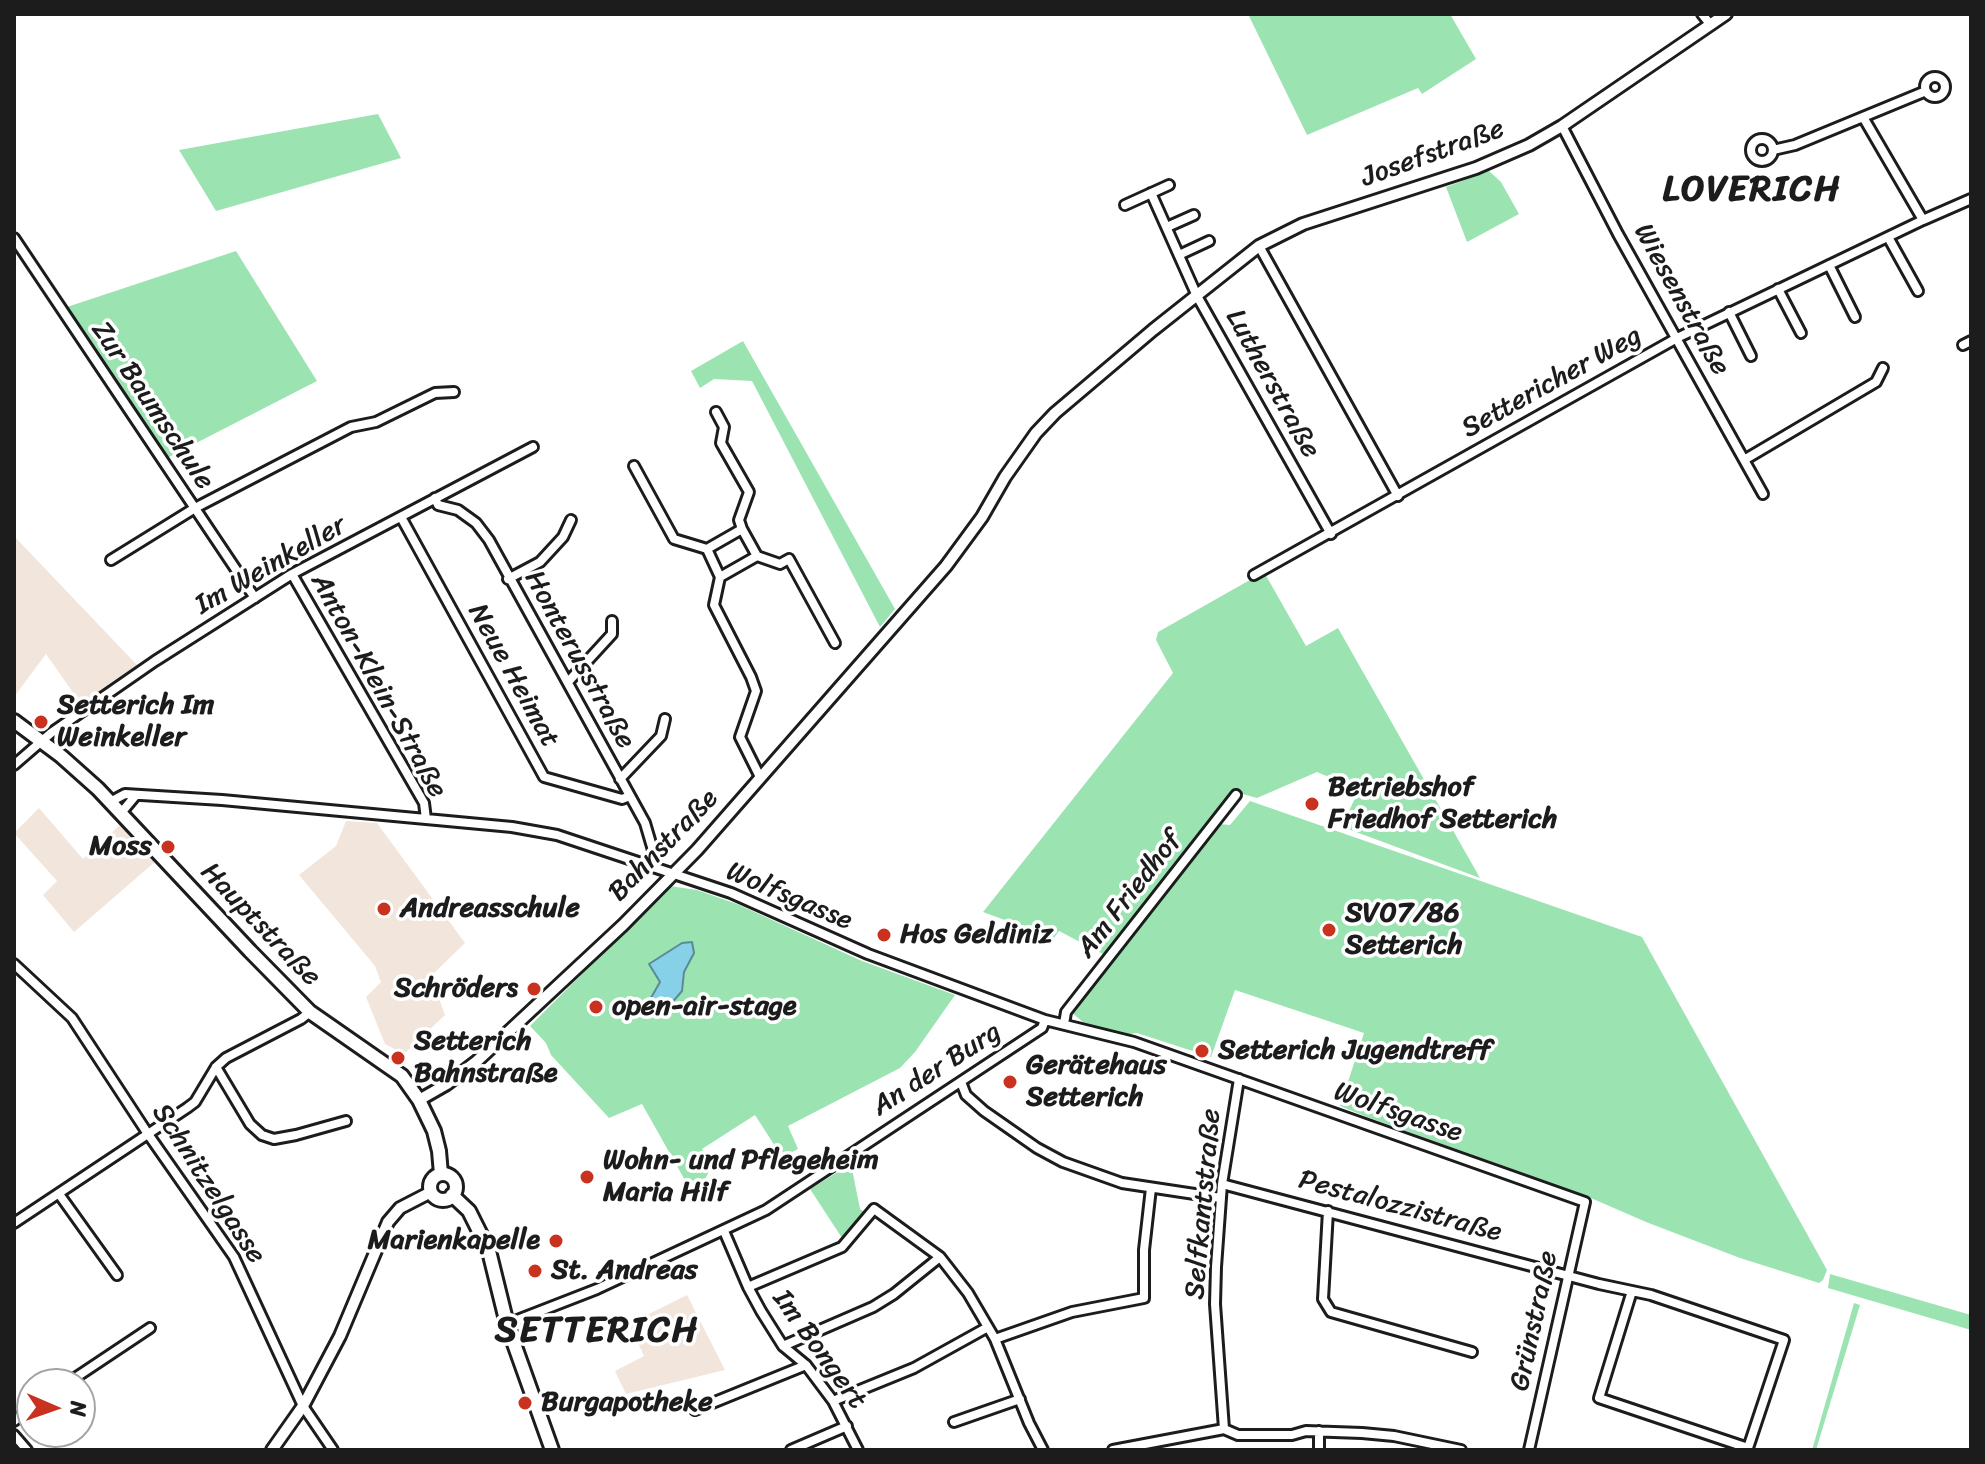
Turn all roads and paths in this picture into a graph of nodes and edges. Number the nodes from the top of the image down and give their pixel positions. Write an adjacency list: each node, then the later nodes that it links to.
1 (1702, 14): 3 (street)
2 (1726, 14): 3 (street, Josefstraße)
3 (1710, 24): 6 (street, Josefstraße)
4 (1926, 91): 5 (street)
5 (1863, 117): 7 (street); 13 (street)
6 (1562, 126): 18 (street, Josefstraße); 27 (street, Wiesenstraße)
7 (1773, 150)
8 (1169, 185): 9 (street)
9 (1151, 193): 11 (street); 14 (street, Lutherstraße)
10 (1971, 199): 13 (street, Settericher Weg)
11 (1125, 205)
12 (1194, 215): 14 (street)
13 (1923, 220): 15 (street, Settericher Weg)
14 (1167, 227): 19 (street, Lutherstraße)
15 (1888, 237): 20 (street, Settericher Weg); 22 (street)
16 (14, 238): 38 (street, Zur Baumschule)
17 (1209, 241): 19 (street)
18 (1259, 246): 23 (street, Josefstraße); 36 (street)
19 (1179, 255): 23 (street, Lutherstraße)
20 (1829, 265): 21 (street, Settericher Weg); 25 (street)
21 (1778, 289): 24 (street, Settericher Weg); 26 (street)
22 (1918, 291)
23 (1197, 296): 42 (street, Lutherstraße); 53 (street, Josefstraße)
24 (1729, 312): 27 (street, Settericher Weg); 28 (street)
25 (1855, 317)
26 (1801, 333)
27 (1677, 338): 33 (street, Wiesenstraße); 36 (street, Settericher Weg)
28 (1751, 356)
29 (1883, 368): 33 (street)
30 (454, 392): 38 (street)
31 (716, 412): 41 (street)
32 (533, 447): 37 (street, Im Weinkeller)
33 (1744, 460): 35 (street, Wiesenstraße)
34 (634, 466): 43 (street)
35 (1763, 494)
36 (1398, 496): 42 (street, Settericher Weg)
37 (435, 498): 39 (street, Im Weinkeller); 49 (street, Honterusstraße)
38 (195, 508): 45 (street); 50 (street, Zur Baumschule)
39 (401, 517): 46 (street, Im Weinkeller); 63 (street, Neue Heimat)
40 (571, 520): 49 (street)
41 (742, 529): 43 (street); 44 (street)
42 (1331, 534): 47 (street, Settericher Weg)
43 (707, 549): 48 (street)
44 (757, 556): 48 (street); 52 (street)
45 (111, 560)
46 (292, 574): 50 (street, Im Weinkeller); 66 (street, Anton-Klein-Straße)
47 (1254, 575)
48 (720, 577): 59 (street)
49 (508, 579): 54 (street, Honterusstraße)
50 (255, 598): 57 (street, Im Weinkeller)
51 (612, 621): 54 (street)
52 (835, 643)
53 (854, 670): 59 (street, Bahnstraße)
54 (568, 682): 60 (street, Honterusstraße)
55 (665, 719): 60 (street)
56 (14, 721): 57 (main road, Hauptstraße)
57 (42, 741): 58 (street, Im Weinkeller); 64 (main road, Hauptstraße)
58 (14, 765)
59 (760, 777): 68 (street, Bahnstraße)
60 (620, 779): 63 (street, Honterusstraße)
61 (136, 795): 64 (street, Wolfsgasse); 65 (street); 66 (street, Wolfsgasse)
62 (1236, 795): 72 (street, Am Friedhof)
63 (630, 796): 67 (street, Honterusstraße)
64 (110, 802): 65 (main road, Hauptstraße)
65 (121, 813): 70 (main road, Hauptstraße)
66 (426, 819): 67 (street, Wolfsgasse)
67 (654, 867): 68 (street, Wolfsgasse)
68 (674, 874): 71 (street, Wolfsgasse); 76 (street, Bahnstraße)
69 (14, 964): 78 (street, Schnitzelgasse)
70 (310, 1012): 73 (street); 76 (main road, Hauptstraße)
71 (1045, 1020): 72 (street, Wolfsgasse); 75 (street, An der Burg)
72 (1064, 1024): 74 (street, Wolfsgasse)
73 (216, 1067): 77 (street); 78 (street)
74 (1239, 1079): 80 (street, Selfkantstraße); 86 (street, Wolfsgasse)
75 (961, 1082): 81 (street); 89 (street, An der Burg)
76 (419, 1100): 79 (main road, Hauptstraße)
77 (346, 1121)
78 (148, 1134): 83 (street); 105 (street, Schnitzelgasse)
79 (441, 1174): 82 (main road); 84 (main road)
80 (1222, 1184): 85 (street, Selfkantstraße); 87 (street, Pestalozzistraße)
81 (1151, 1188): 85 (street); 98 (street)
82 (431, 1192): 84 (main road); 105 (street)
83 (59, 1194): 88 (street); 92 (street)
84 (452, 1195): 95 (main road)
85 (1221, 1198): 109 (street, Selfkantstraße)
86 (1585, 1202): 91 (street, Grünstraße)
87 (1328, 1211): 91 (street, Pestalozzistraße); 100 (street)
88 (14, 1223)
89 (724, 1231): 93 (street, Im Bongert); 95 (street, An der Burg)
90 (940, 1257): 93 (street); 96 (street); 99 (street)
91 (1567, 1274): 94 (street, Pestalozzistraße); 122 (street, Grünstraße)
92 (117, 1275)
93 (748, 1287): 99 (street, Im Bongert)
94 (1632, 1291): 94 (street, Pestalozzistraße)
95 (507, 1324): 116 (main road)
96 (988, 1327): 98 (street); 104 (street)
97 (150, 1328): 102 (street)
98 (995, 1339): 103 (street)
99 (783, 1346): 101 (street, Im Bongert)
100 (1472, 1352)
101 (806, 1365): 104 (street, Im Bongert); 106 (street)
102 (90, 1368)
103 (1020, 1399): 107 (street); 119 (street)
104 (833, 1401): 108 (street, Im Bongert)
105 (303, 1406): 114 (street); 115 (street, Schnitzelgasse)
106 (695, 1410)
107 (954, 1422)
108 (847, 1426): 117 (street); 118 (street, Im Bongert)
109 (1224, 1429): 110 (street); 112 (street)
110 (1319, 1431): 120 (street); 121 (street)
111 (14, 1435): 113 (street)
112 (1120, 1449)
113 (27, 1450)
114 (272, 1450)
115 (333, 1450)
116 (552, 1450)
117 (791, 1450)
118 (858, 1450)
119 (1043, 1450)
120 (1319, 1450)
121 (1461, 1450)
122 (1530, 1450)

